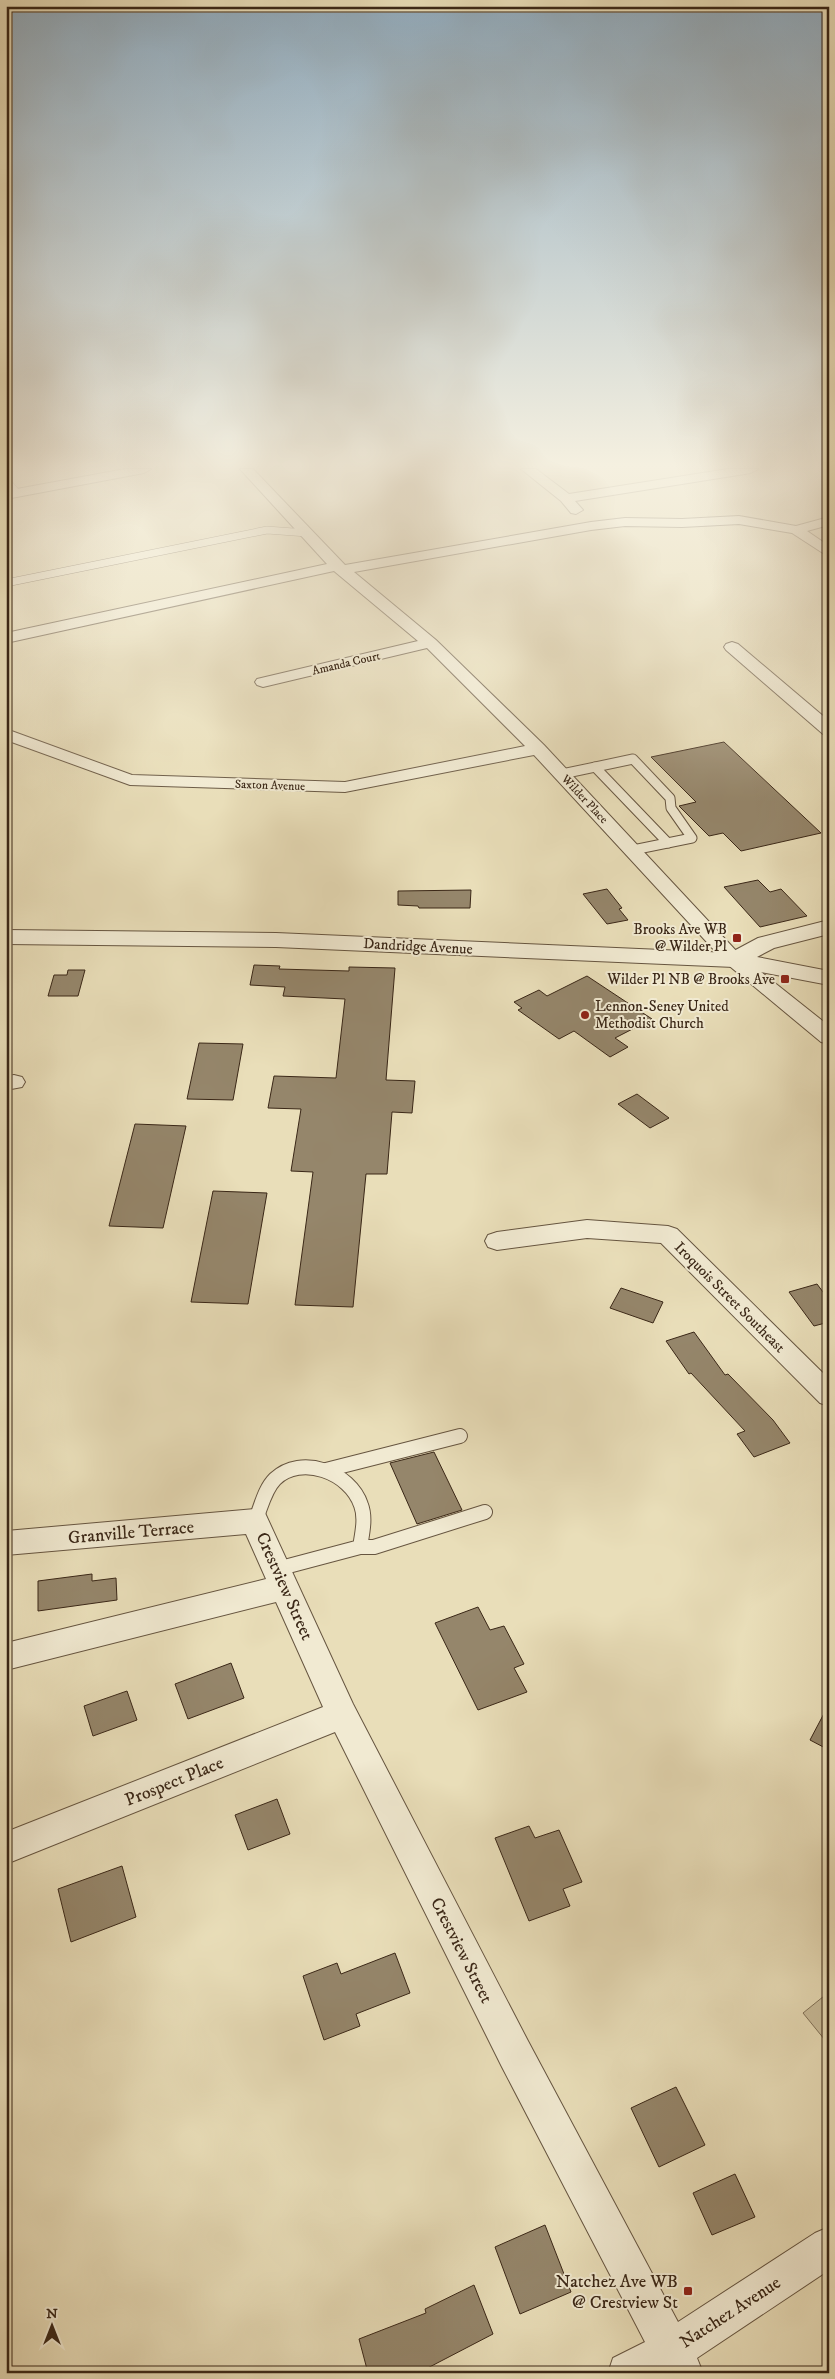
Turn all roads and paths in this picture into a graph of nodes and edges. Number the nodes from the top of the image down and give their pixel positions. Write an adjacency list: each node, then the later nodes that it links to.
1 (21, 580): 4 (lane)
2 (283, 580): 5 (street)
3 (354, 580): 6 (street, Wilder Place)
4 (6, 583)
5 (6, 638)
6 (430, 643): 8 (street, Amanda Court); 11 (street, Wilder Place)
7 (732, 646): 9 (street)
8 (263, 682)
9 (829, 730)
10 (6, 734): 11 (street, Saxton Avenue)
11 (538, 749): 13 (street, Wilder Place)
12 (596, 767): 13 (lane); 14 (lane); 14 (lane)
13 (562, 774): 15 (street, Wilder Place)
14 (668, 843): 15 (lane)
15 (633, 850): 18 (street, Wilder Place)
16 (826, 930): 18 (street)
17 (6, 937): 18 (street, Dandridge Avenue)
18 (734, 960): 19 (street, Dandridge Avenue); 20 (street, Wilder Place)
19 (827, 976)
20 (829, 1037)
21 (497, 1241): 22 (street, Iroquois Street Southeast)
22 (829, 1396)
23 (460, 1436): 24 (lane)
24 (326, 1470): 26 (lane); 28 (lane)
25 (485, 1512): 28 (lane)
26 (255, 1521): 27 (street, Granville Terrace); 29 (street, Crestview Street)
27 (6, 1543)
28 (360, 1547): 29 (lane)
29 (281, 1578): 30 (street); 31 (street, Crestview Street)
30 (6, 1656)
31 (342, 1714): 32 (street, Prospect Place); 34 (street, Crestview Street)
32 (6, 1848)
33 (829, 2247): 34 (street, Natchez Avenue)
34 (677, 2362): 35 (street, Natchez Avenue)
35 (628, 2373)

